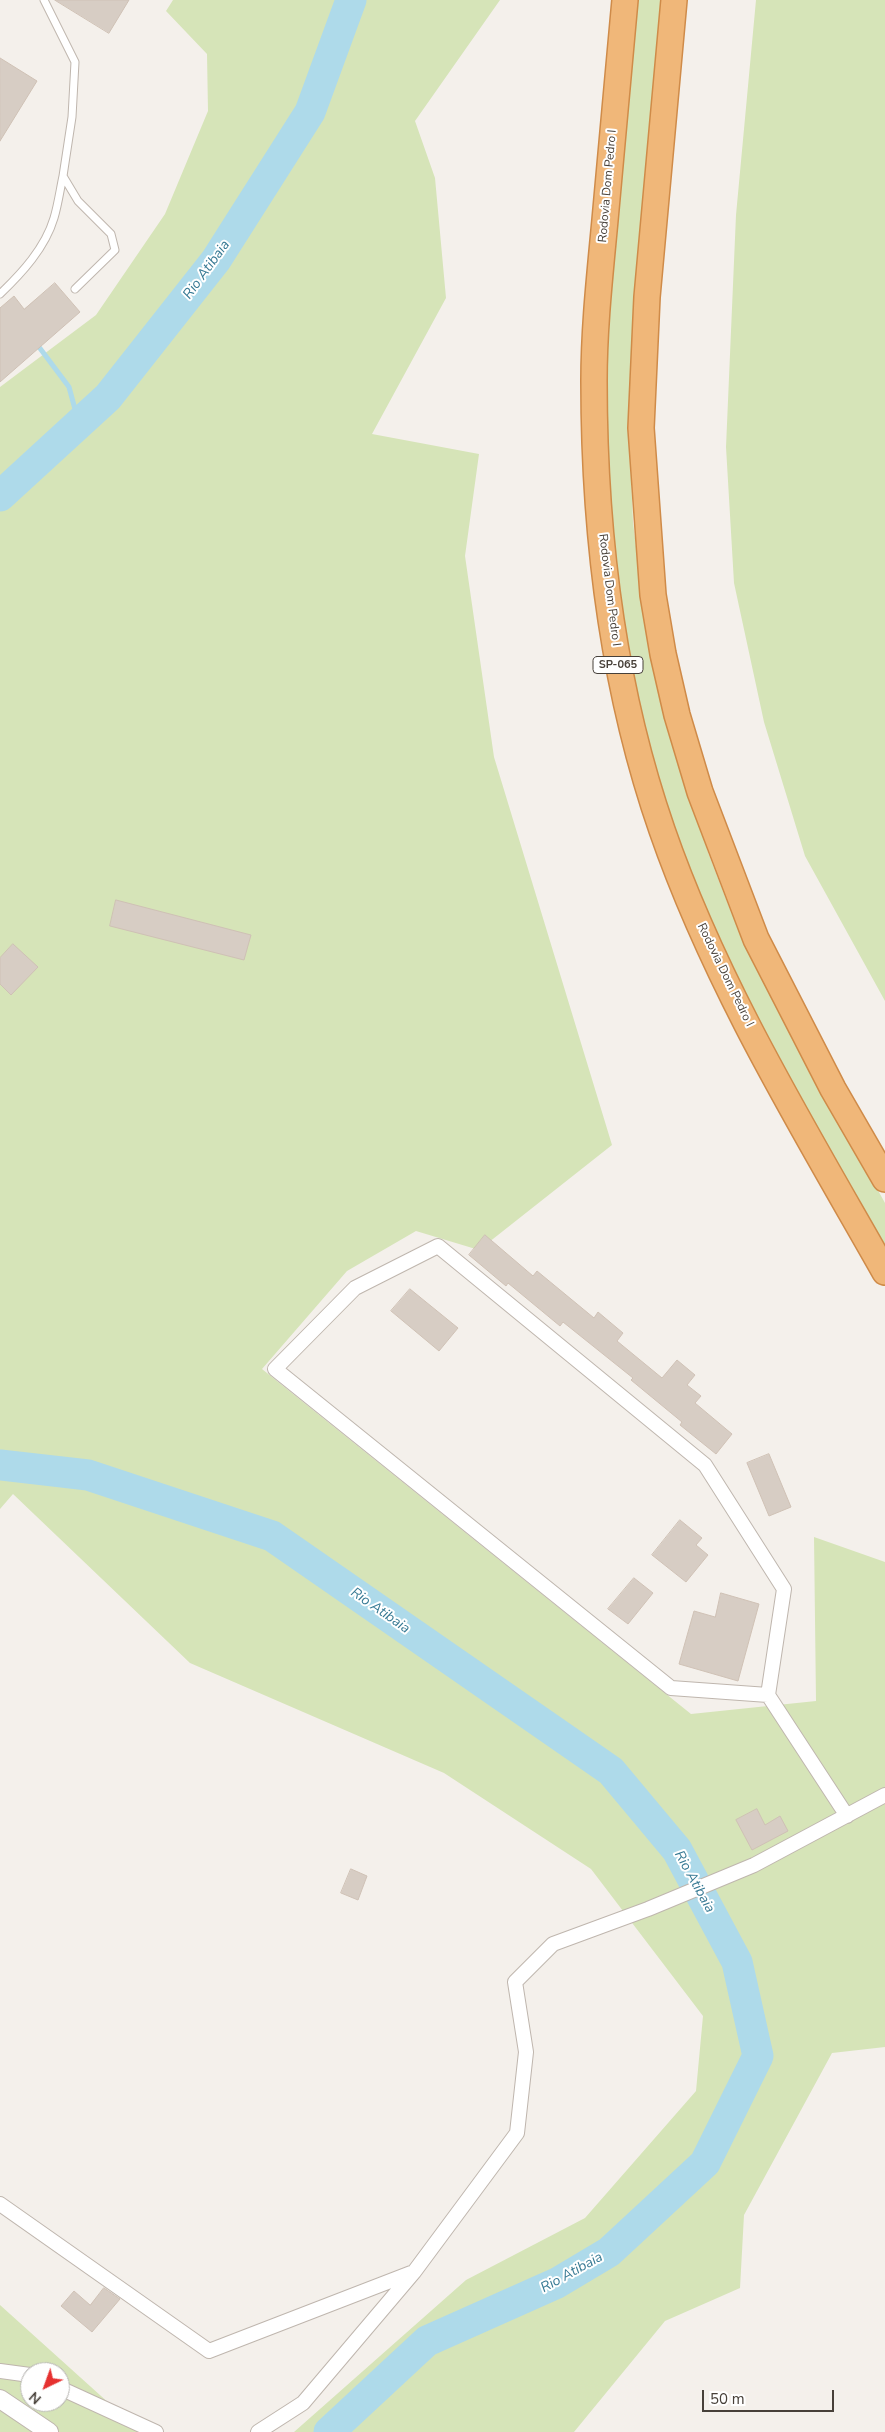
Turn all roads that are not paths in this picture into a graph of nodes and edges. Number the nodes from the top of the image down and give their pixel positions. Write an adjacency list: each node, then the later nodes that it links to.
1 (44, 0): 4 (lane)
2 (625, 0): 8 (highway, Rodovia Dom Pedro I / SP-065)
3 (674, 0): 7 (highway)
4 (63, 176): 5 (lane); 6 (lane)
5 (75, 289)
6 (0, 294)
7 (885, 1179)
8 (885, 1272)
9 (768, 1695): 9 (street); 11 (street)
10 (885, 1795): 11 (street)
11 (847, 1816): 13 (street)
12 (0, 2204): 13 (street)
13 (414, 2272): 20 (street)
14 (0, 2371): 15 (street)
15 (20, 2374)
16 (70, 2393): 19 (street)
17 (0, 2399): 18 (street)
18 (49, 2432)
19 (156, 2432)
20 (258, 2432)

